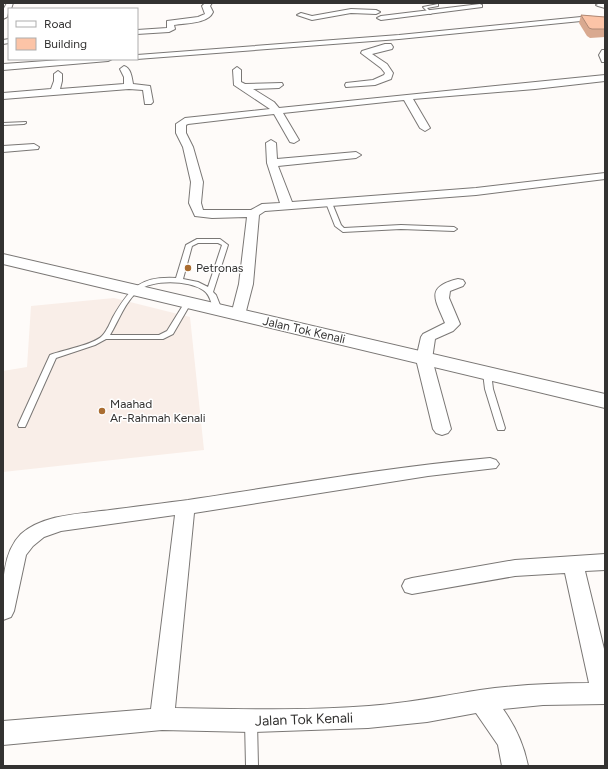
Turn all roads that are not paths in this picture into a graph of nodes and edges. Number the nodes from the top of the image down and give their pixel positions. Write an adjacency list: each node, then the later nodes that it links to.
1 (209, 3): 14 (street)
2 (366, 3): 6 (street)
3 (8, 5): 10 (street)
4 (437, 5): 7 (lane)
5 (480, 6): 7 (street)
6 (376, 12): 8 (street); 13 (street)
7 (430, 13): 13 (street)
8 (301, 15)
9 (605, 15): 11 (street)
10 (5, 16)
11 (596, 19): 12 (street); 15 (street)
12 (605, 21)
13 (386, 23): 15 (street)
14 (138, 32)
15 (399, 37): 16 (street)
16 (380, 39): 18 (street); 26 (street)
17 (605, 52): 20 (street)
18 (138, 57)
19 (95, 60): 21 (street)
20 (605, 60)
21 (3, 67)
22 (124, 69): 28 (street)
23 (237, 70): 29 (street)
24 (58, 74): 30 (street)
25 (605, 78): 32 (street)
26 (349, 84)
27 (279, 85): 29 (street)
28 (129, 86): 30 (street); 33 (street)
29 (241, 87): 34 (street)
30 (54, 92): 31 (street)
31 (3, 96)
32 (407, 98): 34 (street); 37 (street)
33 (148, 102)
34 (277, 111): 38 (street); 47 (street)
35 (24, 123): 36 (lane)
36 (3, 124)
37 (425, 128)
38 (294, 140)
39 (271, 143): 43 (street)
40 (34, 147): 41 (street)
41 (3, 149)
42 (356, 155): 43 (street)
43 (272, 163): 46 (street)
44 (605, 176): 45 (street)
45 (329, 203): 46 (street); 48 (lane)
46 (287, 206): 47 (street)
47 (253, 214): 55 (street)
48 (454, 229)
49 (3, 259): 52 (main road, Jalan Tok Kenali)
50 (179, 280): 52 (lane); 53 (lane); 53 (lane)
51 (458, 283): 57 (street)
52 (135, 290): 54 (main road, Jalan Tok Kenali); 56 (lane)
53 (211, 300): 54 (main road, Jalan Tok Kenali); 55 (main road, Jalan Tok Kenali)
54 (187, 303): 56 (lane)
55 (238, 315): 57 (main road, Jalan Tok Kenali)
56 (104, 337): 60 (lane)
57 (424, 359): 58 (main road, Jalan Tok Kenali); 62 (street)
58 (487, 374): 59 (main road, Jalan Tok Kenali); 61 (lane)
59 (605, 401)
60 (22, 425)
61 (501, 428)
62 (442, 429)
63 (490, 464): 64 (street)
64 (185, 507): 68 (street); 71 (street)
65 (605, 562): 66 (street)
66 (573, 563): 67 (street); 69 (street)
67 (412, 586)
68 (3, 611)
69 (604, 693): 70 (street, Jalan Tok Kenali)
70 (481, 701): 72 (street, Jalan Tok Kenali); 75 (street)
71 (162, 719): 72 (street, Jalan Tok Kenali); 73 (street, Jalan Tok Kenali)
72 (252, 722): 74 (lane)
73 (3, 733)
74 (252, 766)
75 (515, 766)

